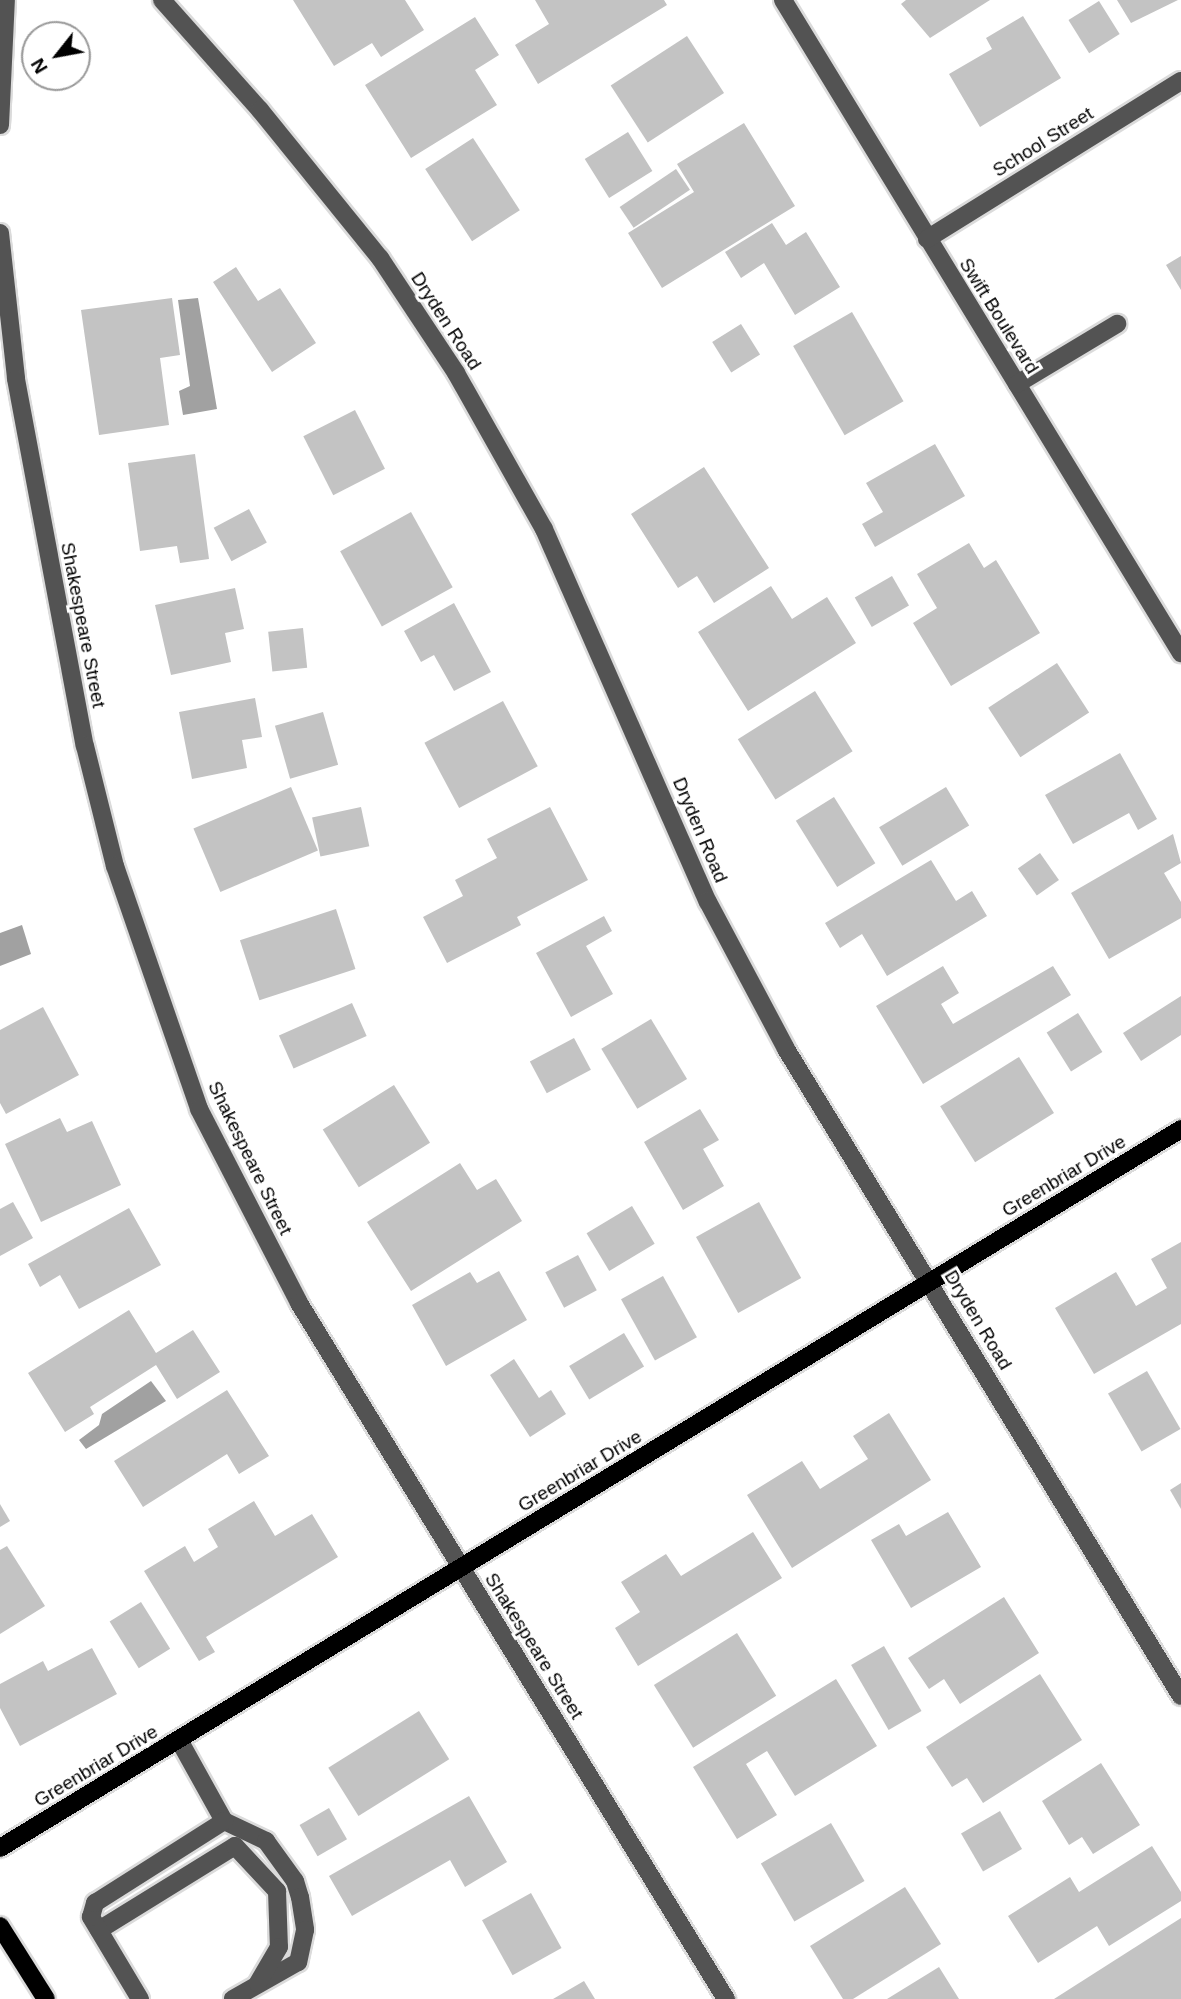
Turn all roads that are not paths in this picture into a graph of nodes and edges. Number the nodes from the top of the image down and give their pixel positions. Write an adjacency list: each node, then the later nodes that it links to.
1 (6, 0): 5 (street)
2 (162, 0): 12 (street, Dryden Road)
3 (783, 0): 7 (street, Swift Boulevard)
4 (1181, 81): 7 (street, School Street)
5 (0, 125)
6 (0, 233): 13 (street, Shakespeare Street)
7 (927, 239): 9 (street, Swift Boulevard)
8 (1117, 324): 9 (street)
9 (1017, 384): 10 (street, Swift Boulevard)
10 (1181, 653)
11 (1181, 1129): 12 (main road, Greenbriar Drive)
12 (930, 1282): 13 (main road, Greenbriar Drive); 14 (street, Dryden Road)
13 (461, 1568): 15 (main road, Greenbriar Drive); 24 (street, Shakespeare Street)
14 (1181, 1696)
15 (179, 1740): 16 (street); 17 (main road, Greenbriar Drive)
16 (224, 1821): 19 (street); 20 (street)
17 (0, 1848)
18 (0, 1926): 21 (main road)
19 (99, 1930): 20 (street); 22 (street)
20 (256, 1986): 23 (street)
21 (46, 1999)
22 (140, 1999)
23 (233, 1999)
24 (726, 1999)

